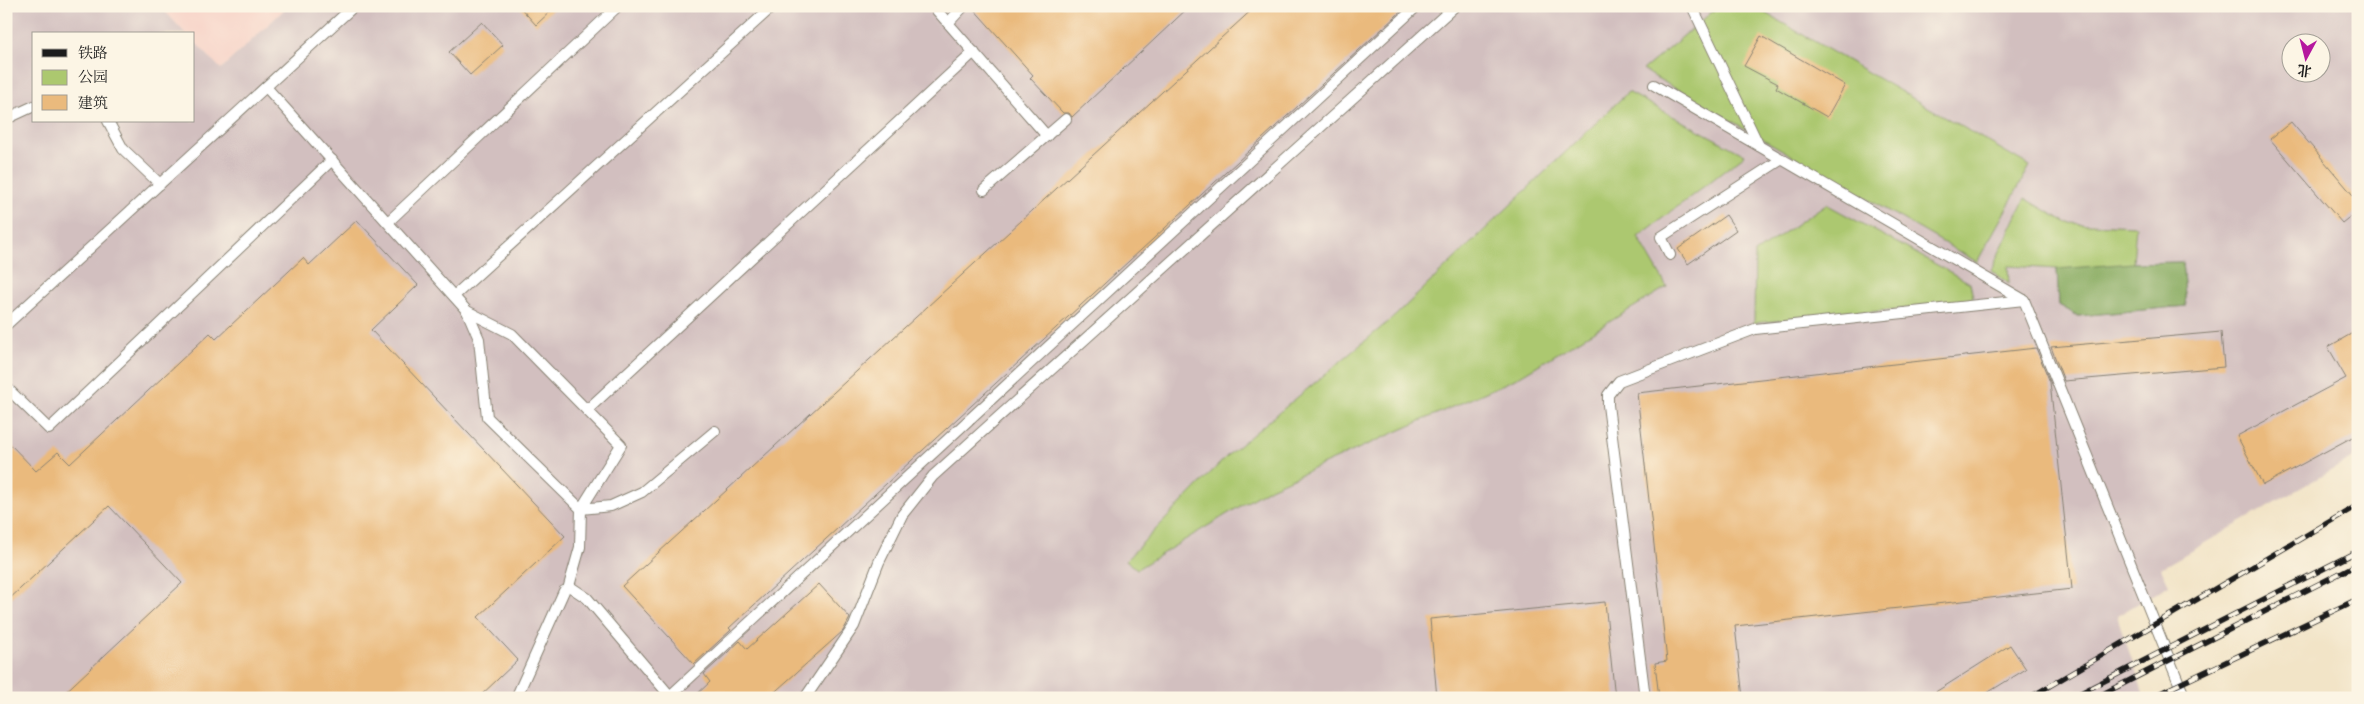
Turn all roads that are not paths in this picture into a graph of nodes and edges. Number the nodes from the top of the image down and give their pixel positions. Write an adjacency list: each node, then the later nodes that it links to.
1 (354, 6): 12 (lane)
2 (618, 6): 23 (lane)
3 (773, 6): 25 (lane)
4 (933, 6): 9 (lane)
5 (964, 6): 9 (lane)
6 (1417, 6): 34 (lane)
7 (1455, 6): 36 (lane)
8 (1692, 6): 18 (lane)
9 (948, 23): 10 (lane)
10 (974, 52): 17 (lane); 30 (lane)
11 (1654, 85): 18 (lane)
12 (266, 87): 19 (lane); 21 (lane)
13 (32, 107): 14 (lane)
14 (6, 119)
15 (1066, 119): 17 (lane)
16 (109, 122): 21 (lane)
17 (1047, 136): 22 (lane)
18 (1759, 146): 20 (lane)
19 (332, 160): 23 (lane); 29 (lane)
20 (1782, 160): 24 (lane); 26 (lane)
21 (160, 184): 28 (lane)
22 (984, 190)
23 (388, 222): 25 (lane)
24 (1670, 255)
25 (454, 296): 27 (lane)
26 (2024, 300): 37 (lane); 38 (lane)
27 (467, 311): 30 (lane); 32 (lane)
28 (6, 325)
29 (6, 387)
30 (587, 410): 32 (lane)
31 (715, 431): 32 (lane)
32 (581, 509): 34 (lane)
33 (564, 591): 35 (lane)
34 (669, 697)
35 (516, 698)
36 (805, 698)
37 (1645, 698)
38 (2185, 698)

